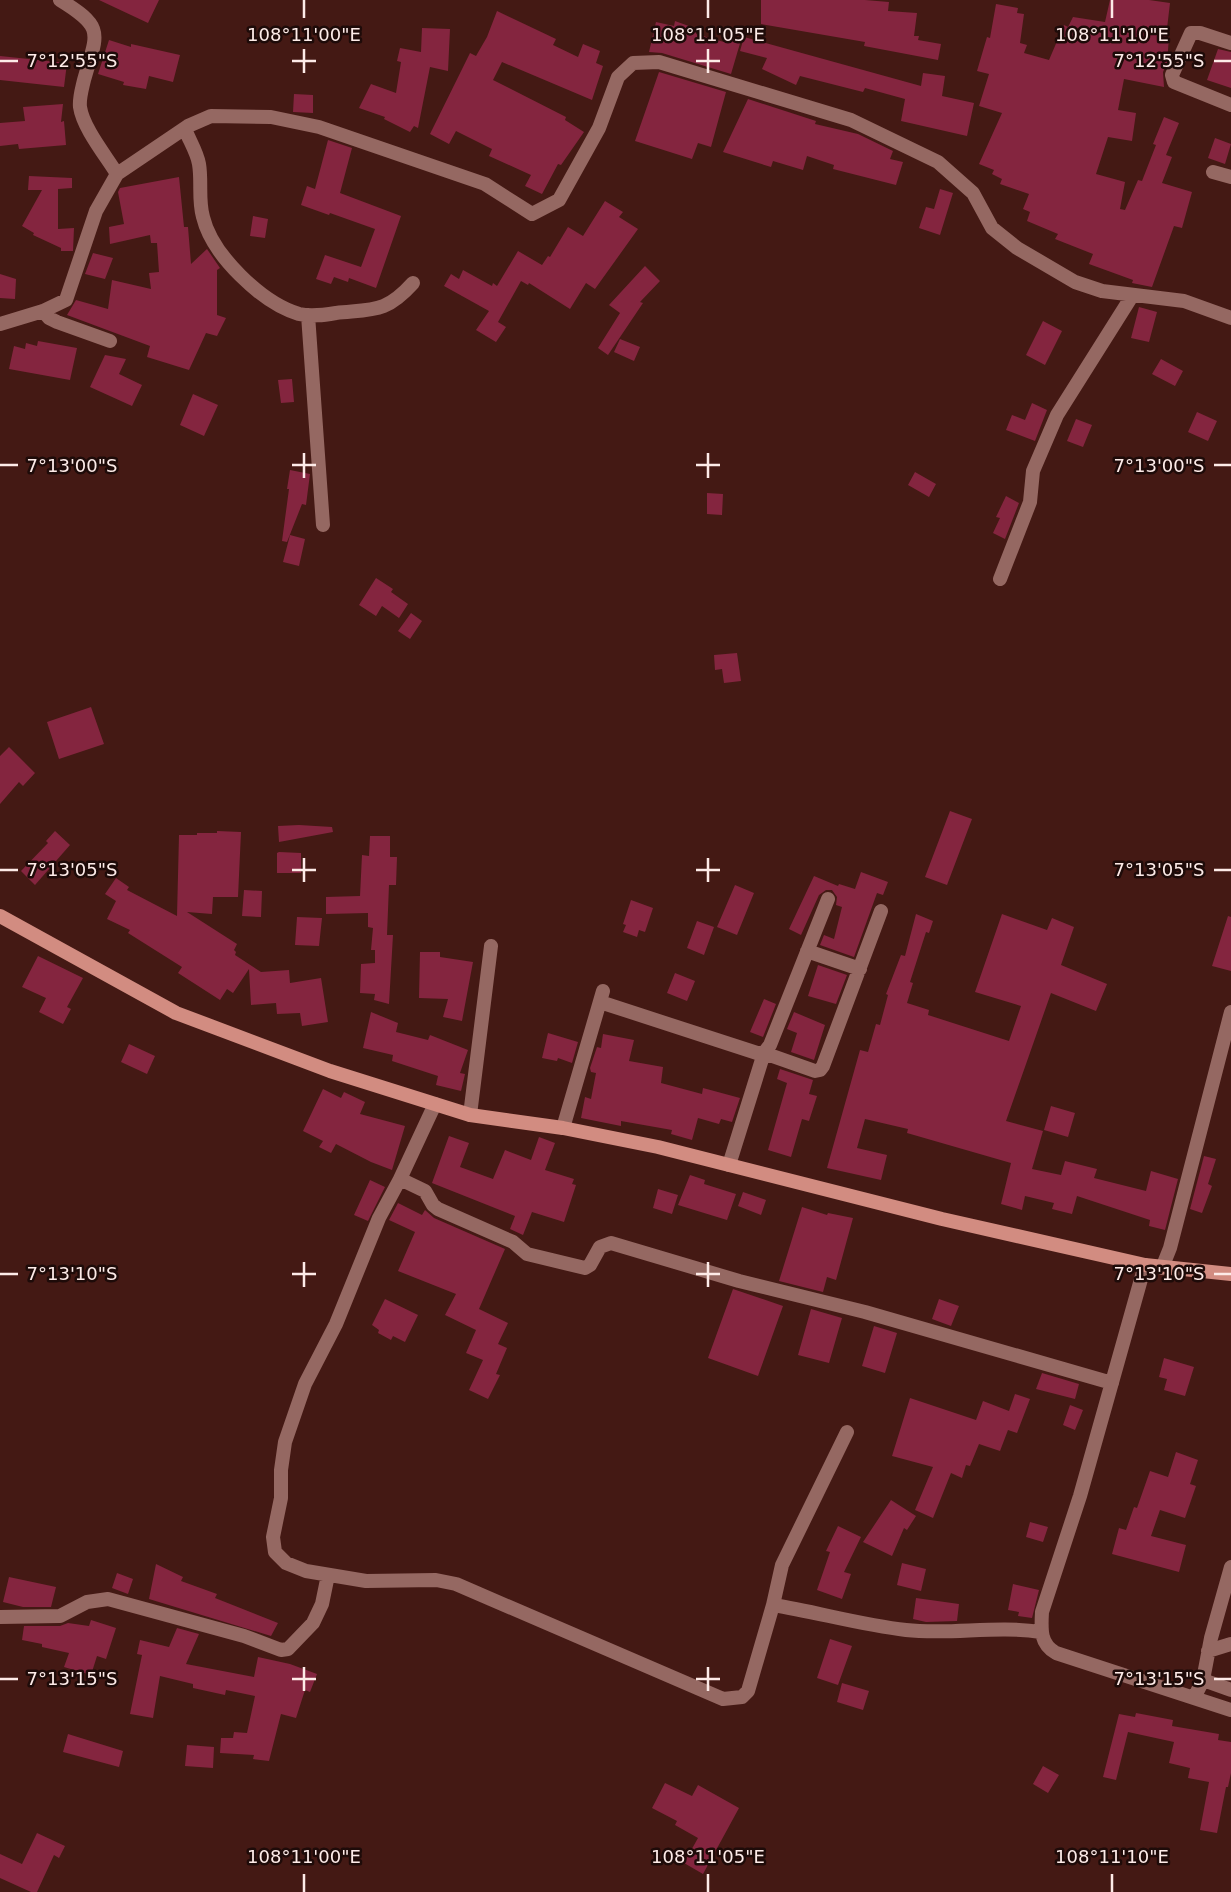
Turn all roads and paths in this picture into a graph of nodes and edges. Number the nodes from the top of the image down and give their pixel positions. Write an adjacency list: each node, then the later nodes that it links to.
1 (60, 0): 6 (street)
2 (1231, 43): 3 (street)
3 (1231, 105)
4 (185, 128): 6 (street); 9 (street); 11 (street)
5 (1213, 172): 7 (street)
6 (117, 174): 10 (street)
7 (1231, 177)
8 (413, 283): 11 (street)
9 (1132, 296): 12 (street); 16 (street)
10 (43, 311): 13 (street); 14 (street)
11 (308, 316): 15 (street)
12 (1231, 318)
13 (0, 324)
14 (110, 341)
15 (323, 525)
16 (1000, 579)
17 (828, 899): 21 (street)
18 (881, 911): 22 (street)
19 (0, 916): 25 (main road)
20 (491, 946): 26 (street)
21 (807, 951): 22 (street); 24 (street)
22 (860, 969): 24 (street)
23 (1231, 1012): 31 (street)
24 (764, 1053): 27 (street); 28 (street)
25 (435, 1104): 26 (main road); 29 (street)
26 (470, 1115): 27 (main road)
27 (563, 1128): 28 (main road)
28 (729, 1165): 30 (main road)
29 (400, 1179): 33 (street); 36 (street)
30 (1145, 1265): 31 (main road); 33 (street)
31 (1162, 1268): 32 (main road)
32 (1231, 1274)
33 (1112, 1383): 39 (street)
34 (847, 1432): 37 (street)
35 (1231, 1567): 41 (street)
36 (328, 1577): 37 (street); 38 (street)
37 (773, 1605): 39 (street)
38 (0, 1617)
39 (1041, 1632): 44 (street)
40 (1231, 1644): 41 (street)
41 (1208, 1651): 42 (street)
42 (1203, 1680): 43 (street); 44 (street)
43 (1231, 1690)
44 (1194, 1698): 45 (street)
45 (1231, 1710)

